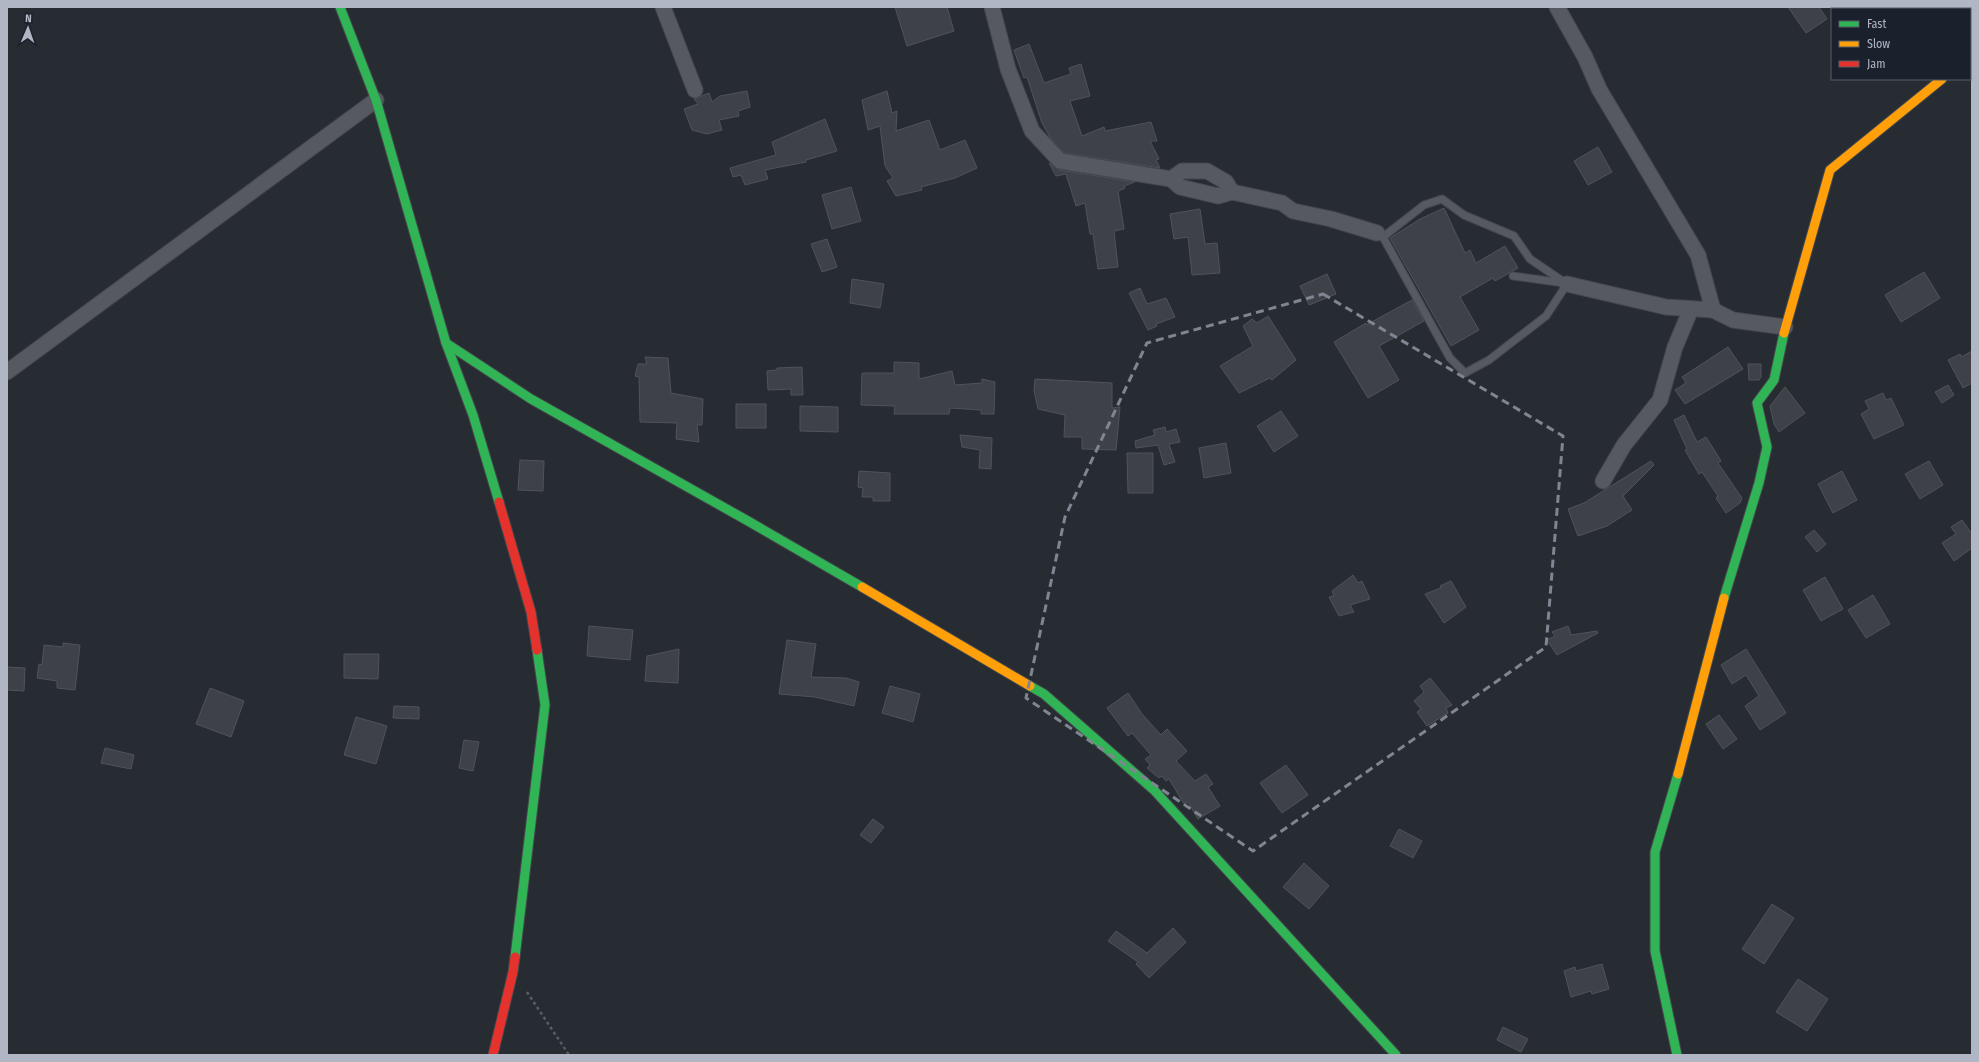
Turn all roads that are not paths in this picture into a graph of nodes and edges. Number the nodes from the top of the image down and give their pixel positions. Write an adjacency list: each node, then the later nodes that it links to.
1 (340, 7): 7 (street)
2 (663, 7): 6 (street)
3 (992, 7): 8 (street)
4 (1557, 7): 14 (street)
5 (1941, 80): 15 (street)
6 (695, 90)
7 (376, 100): 16 (street); 17 (street)
8 (1171, 179): 9 (street); 9 (street)
9 (1232, 192): 10 (street)
10 (1380, 235): 12 (lane); 12 (lane)
11 (1513, 276): 12 (lane)
12 (1566, 284): 13 (street)
13 (1691, 309): 14 (street); 18 (street)
14 (1714, 310): 15 (street)
15 (1785, 327): 21 (street)
16 (446, 343): 19 (street); 20 (street)
17 (7, 372)
18 (1603, 481)
19 (493, 1055)
20 (1396, 1055)
21 (1677, 1055)

